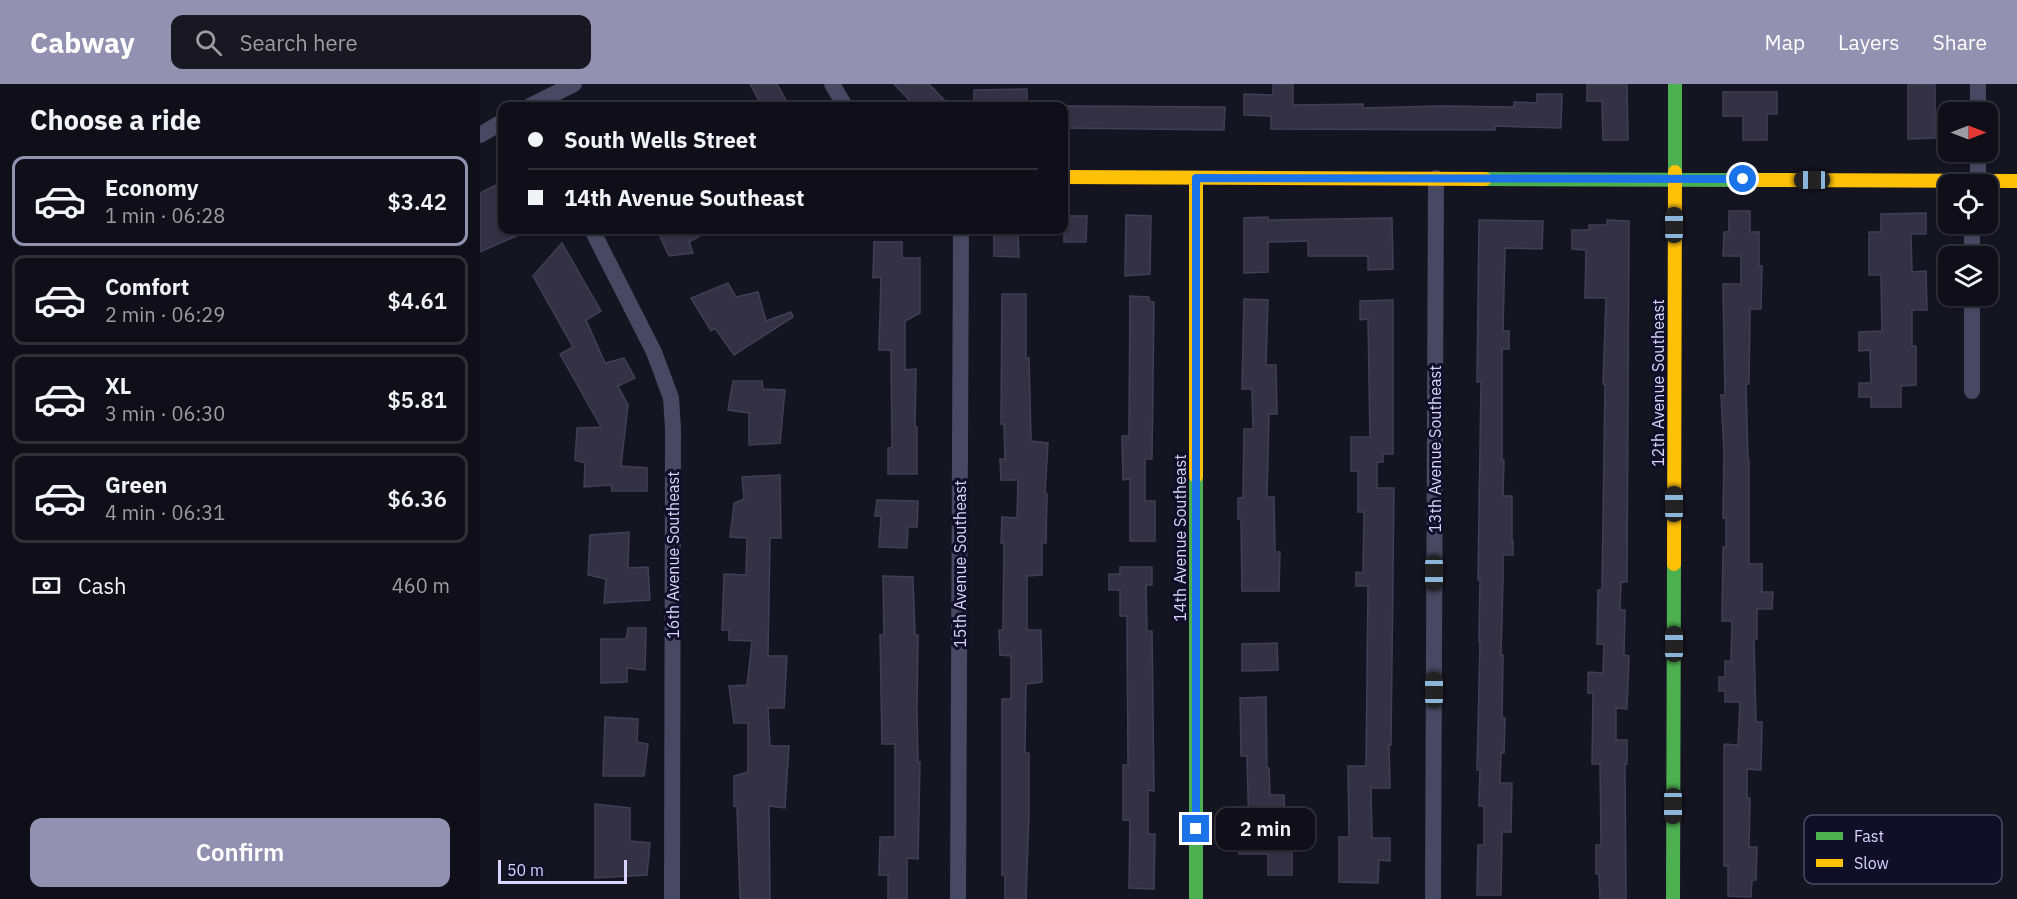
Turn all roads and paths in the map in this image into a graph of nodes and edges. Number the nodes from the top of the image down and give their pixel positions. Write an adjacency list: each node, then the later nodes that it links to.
1 (573, 84): 5 (street)
2 (832, 84): 6 (street)
3 (1675, 84): 13 (street, 12th Avenue Southeast)
4 (1978, 84): 7 (street)
5 (538, 102)
6 (843, 102)
7 (1978, 102)
8 (498, 124): 9 (street)
9 (480, 135)
10 (1068, 177): 11 (street)
11 (1196, 178): 12 (street); 23 (street, 14th Avenue Southeast)
12 (1436, 178): 13 (street); 24 (street, 13th Avenue Southeast)
13 (1674, 179): 16 (street); 25 (street, 12th Avenue Southeast)
14 (1998, 181): 15 (street)
15 (2017, 181)
16 (1938, 182)
17 (594, 234): 21 (street, 16th Avenue Southeast)
18 (961, 234): 22 (street, 15th Avenue Southeast)
19 (1972, 306): 20 (street)
20 (1972, 391)
21 (672, 899)
22 (958, 899)
23 (1196, 899)
24 (1432, 899)
25 (1673, 899)

